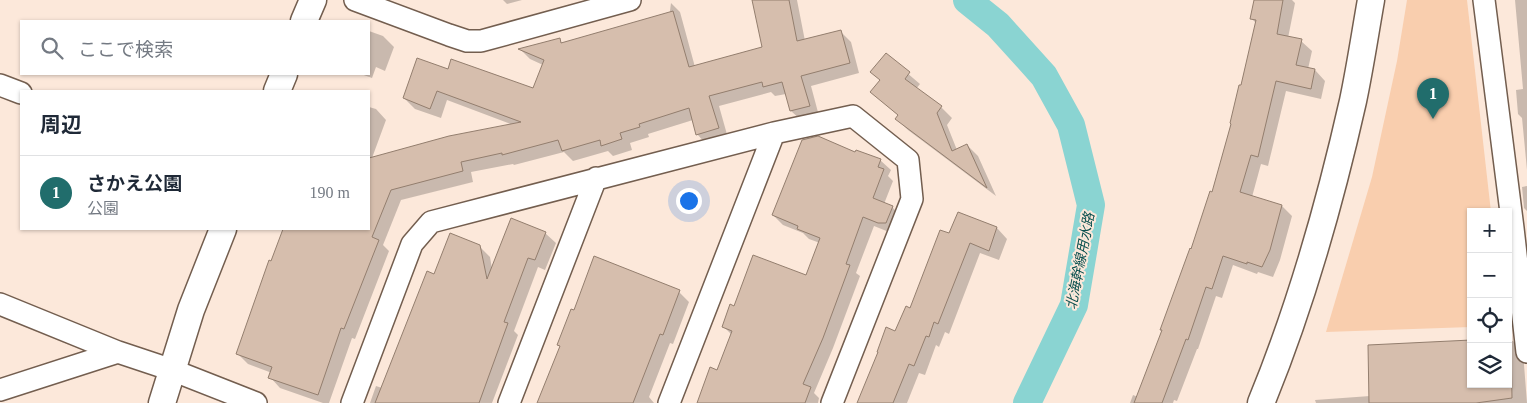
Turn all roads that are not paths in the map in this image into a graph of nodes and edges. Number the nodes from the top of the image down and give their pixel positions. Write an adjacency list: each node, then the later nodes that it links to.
1 (312, 0): 6 (street)
2 (355, 0): 3 (street)
3 (630, 0)
4 (1372, 0): 25 (street)
5 (1484, 0): 16 (street)
6 (304, 20)
7 (284, 75): 9 (street)
8 (0, 85): 10 (street)
9 (277, 90)
10 (20, 93)
11 (774, 133): 12 (street); 23 (street); 24 (street)
12 (596, 178): 21 (street); 22 (street)
13 (223, 230): 17 (street)
14 (0, 304): 15 (street)
15 (118, 352): 17 (street); 18 (street)
16 (1527, 352)
17 (172, 370): 19 (street); 20 (street)
18 (0, 390)
19 (162, 403)
20 (256, 403)
21 (352, 403)
22 (509, 403)
23 (669, 403)
24 (832, 403)
25 (1261, 403)

